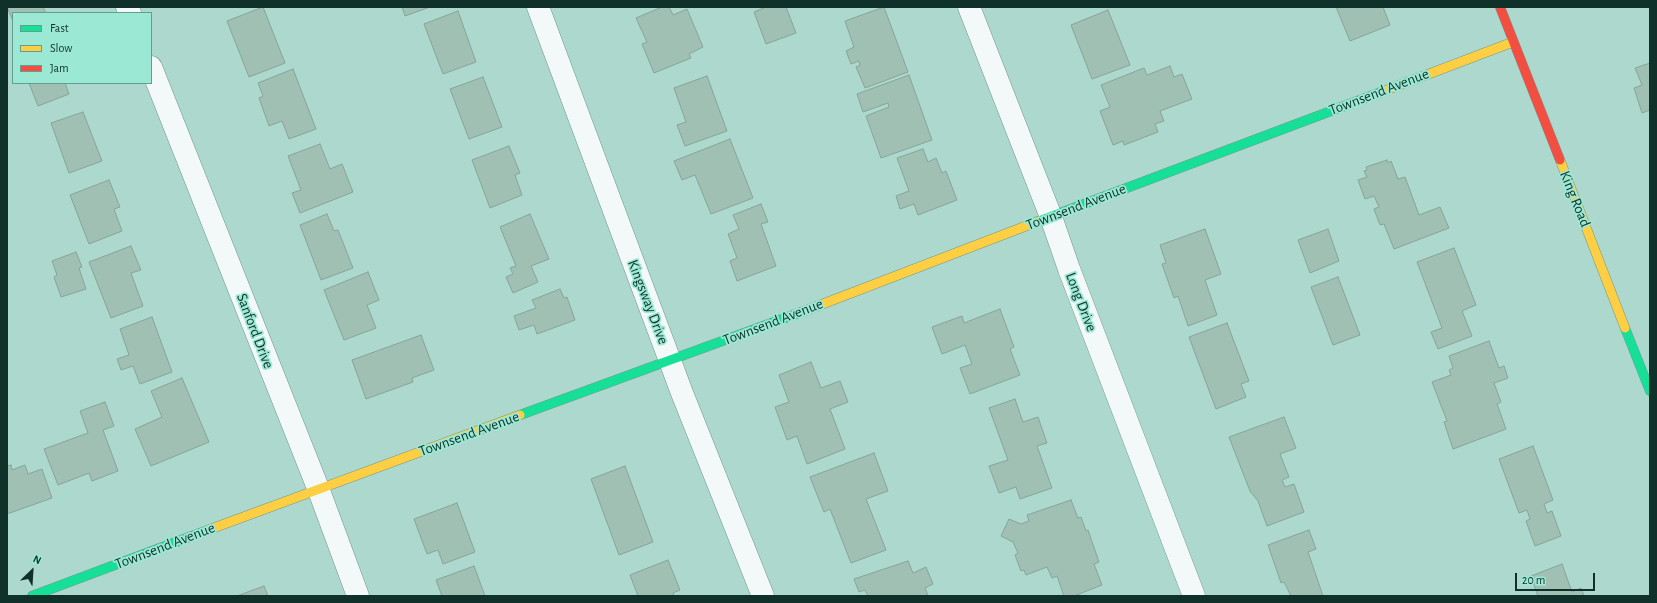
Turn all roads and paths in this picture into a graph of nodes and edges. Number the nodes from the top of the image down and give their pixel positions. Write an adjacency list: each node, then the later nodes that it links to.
1 (538, 7): 7 (street, Kingsway Drive)
2 (970, 7): 6 (street, Long Drive)
3 (1500, 7): 4 (street, King Road)
4 (1513, 42): 6 (street, Townsend Avenue); 8 (street, King Road)
5 (152, 70): 9 (street, Sanford Drive)
6 (1051, 217): 7 (street, Townsend Avenue); 13 (street, Long Drive)
7 (671, 361): 9 (street, Townsend Avenue); 12 (street, Kingsway Drive)
8 (1648, 382)
9 (318, 488): 10 (street, Townsend Avenue); 11 (street, Sanford Drive)
10 (32, 596)
11 (358, 596)
12 (763, 596)
13 (1194, 596)

